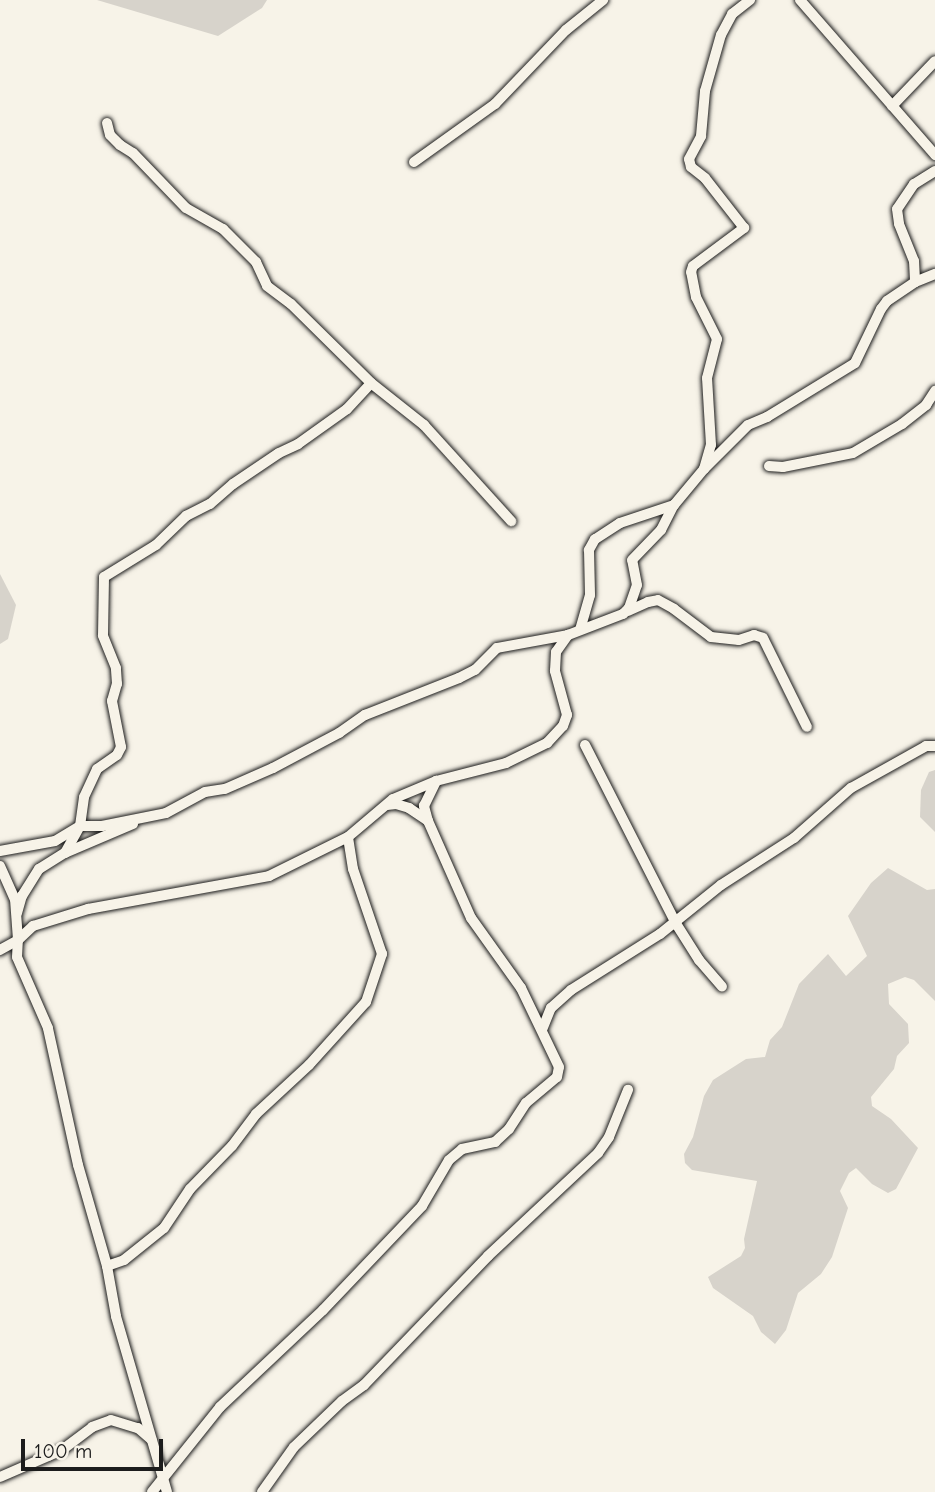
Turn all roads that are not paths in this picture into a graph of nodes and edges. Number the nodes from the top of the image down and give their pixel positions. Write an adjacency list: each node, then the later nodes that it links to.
1 (603, 0): 8 (street)
2 (750, 0): 15 (street)
3 (800, 0): 5 (street)
4 (935, 61): 5 (street)
5 (892, 106): 7 (street)
6 (107, 122): 12 (street)
7 (935, 155)
8 (414, 162)
9 (935, 171): 11 (street)
10 (935, 274): 11 (street)
11 (915, 282): 15 (street)
12 (371, 383): 17 (street); 28 (street)
13 (935, 391): 14 (street)
14 (769, 466)
15 (704, 469): 16 (street)
16 (674, 505): 18 (street); 19 (street)
17 (511, 521)
18 (622, 614): 19 (street); 21 (street)
19 (580, 629): 20 (street)
20 (568, 635): 24 (street); 26 (street)
21 (807, 727)
22 (585, 745): 34 (street)
23 (935, 746): 34 (street)
24 (436, 781): 25 (street); 27 (street)
25 (383, 806): 27 (street); 29 (street)
26 (146, 818): 28 (street); 31 (street)
27 (428, 821): 38 (street)
28 (80, 826): 30 (street); 31 (street)
29 (348, 837): 35 (street); 40 (street)
30 (0, 851)
31 (65, 853): 33 (street)
32 (0, 866): 33 (street)
33 (17, 913): 35 (street)
34 (675, 922): 37 (street); 38 (street)
35 (18, 940): 36 (street); 40 (street)
36 (0, 950)
37 (722, 986)
38 (542, 1030): 43 (street)
39 (628, 1090): 46 (street)
40 (107, 1266): 41 (street)
41 (154, 1442): 42 (street); 43 (street)
42 (0, 1476)
43 (163, 1477): 44 (street); 45 (street)
44 (152, 1492)
45 (167, 1492)
46 (262, 1492)

